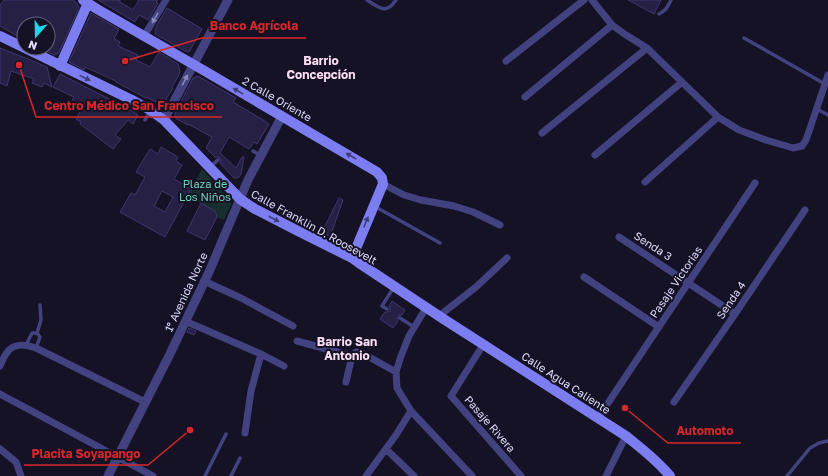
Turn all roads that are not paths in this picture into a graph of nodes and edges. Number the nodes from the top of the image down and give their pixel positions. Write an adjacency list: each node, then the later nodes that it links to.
1 (166, 0): 12 (street, one-way to 12)
2 (228, 0): 16 (street)
3 (368, 0): 4 (lane)
4 (396, 0)
5 (584, 0): 15 (street)
6 (592, 0): 10 (street)
7 (671, 0): 9 (lane)
8 (90, 2): 12 (main road, 2 Calle Oriente); 17 (main road)
9 (659, 14)
10 (612, 25): 14 (street); 21 (street)
11 (0, 36): 17 (main road, Calle Franklin D. Roosevelt)
12 (144, 36): 16 (main road, 2 Calle Oriente)
13 (744, 38): 20 (lane)
14 (647, 48): 19 (street); 29 (street)
15 (506, 61)
16 (193, 64): 25 (main road, 2 Calle Oriente, one-way to 16); 28 (street, one-way to 16)
17 (60, 66): 23 (main road, Calle Franklin D. Roosevelt, one-way to 23)
18 (828, 75): 20 (street)
19 (682, 82): 26 (street); 30 (street)
20 (825, 84): 22 (street)
21 (525, 97)
22 (817, 109): 24 (lane); 26 (street)
23 (150, 110): 27 (lane); 28 (main road, Calle Franklin D. Roosevelt)
24 (828, 115)
25 (282, 116): 35 (main road, 2 Calle Oriente, one-way to 25); 36 (street, 1° Avenida Norte)
26 (718, 117): 33 (street)
27 (145, 120)
28 (164, 120): 32 (main road, Calle Franklin D. Roosevelt)
29 (542, 133)
30 (595, 154)
31 (218, 160): 32 (lane)
32 (210, 168): 36 (main road, Calle Franklin D. Roosevelt)
33 (645, 182)
34 (755, 183): 46 (street, Pasaje Victorias)
35 (383, 184): 37 (main road); 39 (street)
36 (240, 199): 42 (main road, Calle Franklin D. Roosevelt, one-way to 42); 45 (street, 1° Avenida Norte)
37 (373, 206): 41 (lane); 42 (main road, one-way to 37)
38 (805, 210): 51 (street, Senda 4)
39 (500, 225)
40 (619, 237): 46 (street, Senda 3)
41 (440, 243)
42 (352, 258): 47 (main road, Calle Franklin D. Roosevelt)
43 (507, 258): 52 (street)
44 (584, 277): 57 (street)
45 (204, 281): 54 (street, 1° Avenida Norte); 55 (street)
46 (688, 283): 51 (street, Senda 3); 57 (street, Pasaje Victorias)
47 (394, 287): 49 (main road, Calle Franklin D. Roosevelt); 50 (lane)
48 (40, 305): 58 (lane)
49 (426, 308): 52 (main road, Calle Franklin D. Roosevelt); 56 (street)
50 (387, 309)
51 (736, 314): 73 (street, Senda 4)
52 (440, 317): 63 (main road, Calle Agua Caliente)
53 (400, 318): 56 (lane)
54 (185, 321): 65 (street); 72 (street, 1° Avenida Norte)
55 (293, 326)
56 (414, 327): 69 (street)
57 (659, 327): 75 (street, Pasaje Victorias)
58 (37, 333): 60 (lane); 62 (lane)
59 (45, 336): 60 (lane)
60 (40, 337): 64 (lane)
61 (297, 341): 66 (street)
62 (26, 345): 64 (street); 67 (street)
63 (483, 345): 75 (main road, Calle Agua Caliente); 92 (street, Pasaje Rivera)
64 (36, 348): 72 (street)
65 (261, 354): 68 (street); 76 (street)
66 (352, 356): 69 (street); 70 (street)
67 (0, 366)
68 (284, 366)
69 (396, 372): 74 (street)
70 (346, 382)
71 (0, 394): 82 (street)
72 (145, 402): 82 (street, 1° Avenida Norte)
73 (674, 402)
74 (411, 411): 81 (street); 91 (street)
75 (598, 418): 78 (main road, Calle Agua Caliente)
76 (245, 433)
77 (226, 434): 87 (lane)
78 (626, 436): 93 (street); 94 (main road, Calle Agua Caliente)
79 (828, 441): 95 (lane)
80 (0, 449): 84 (street)
81 (386, 449): 89 (street); 90 (street)
82 (118, 457): 85 (street, 1° Avenida Norte); 86 (street)
83 (240, 458): 88 (lane)
84 (21, 476)
85 (108, 476)
86 (153, 476)
87 (205, 476)
88 (231, 476)
89 (366, 476)
90 (414, 476)
91 (472, 476)
92 (521, 476)
93 (606, 476)
94 (670, 476)
95 (787, 476)

